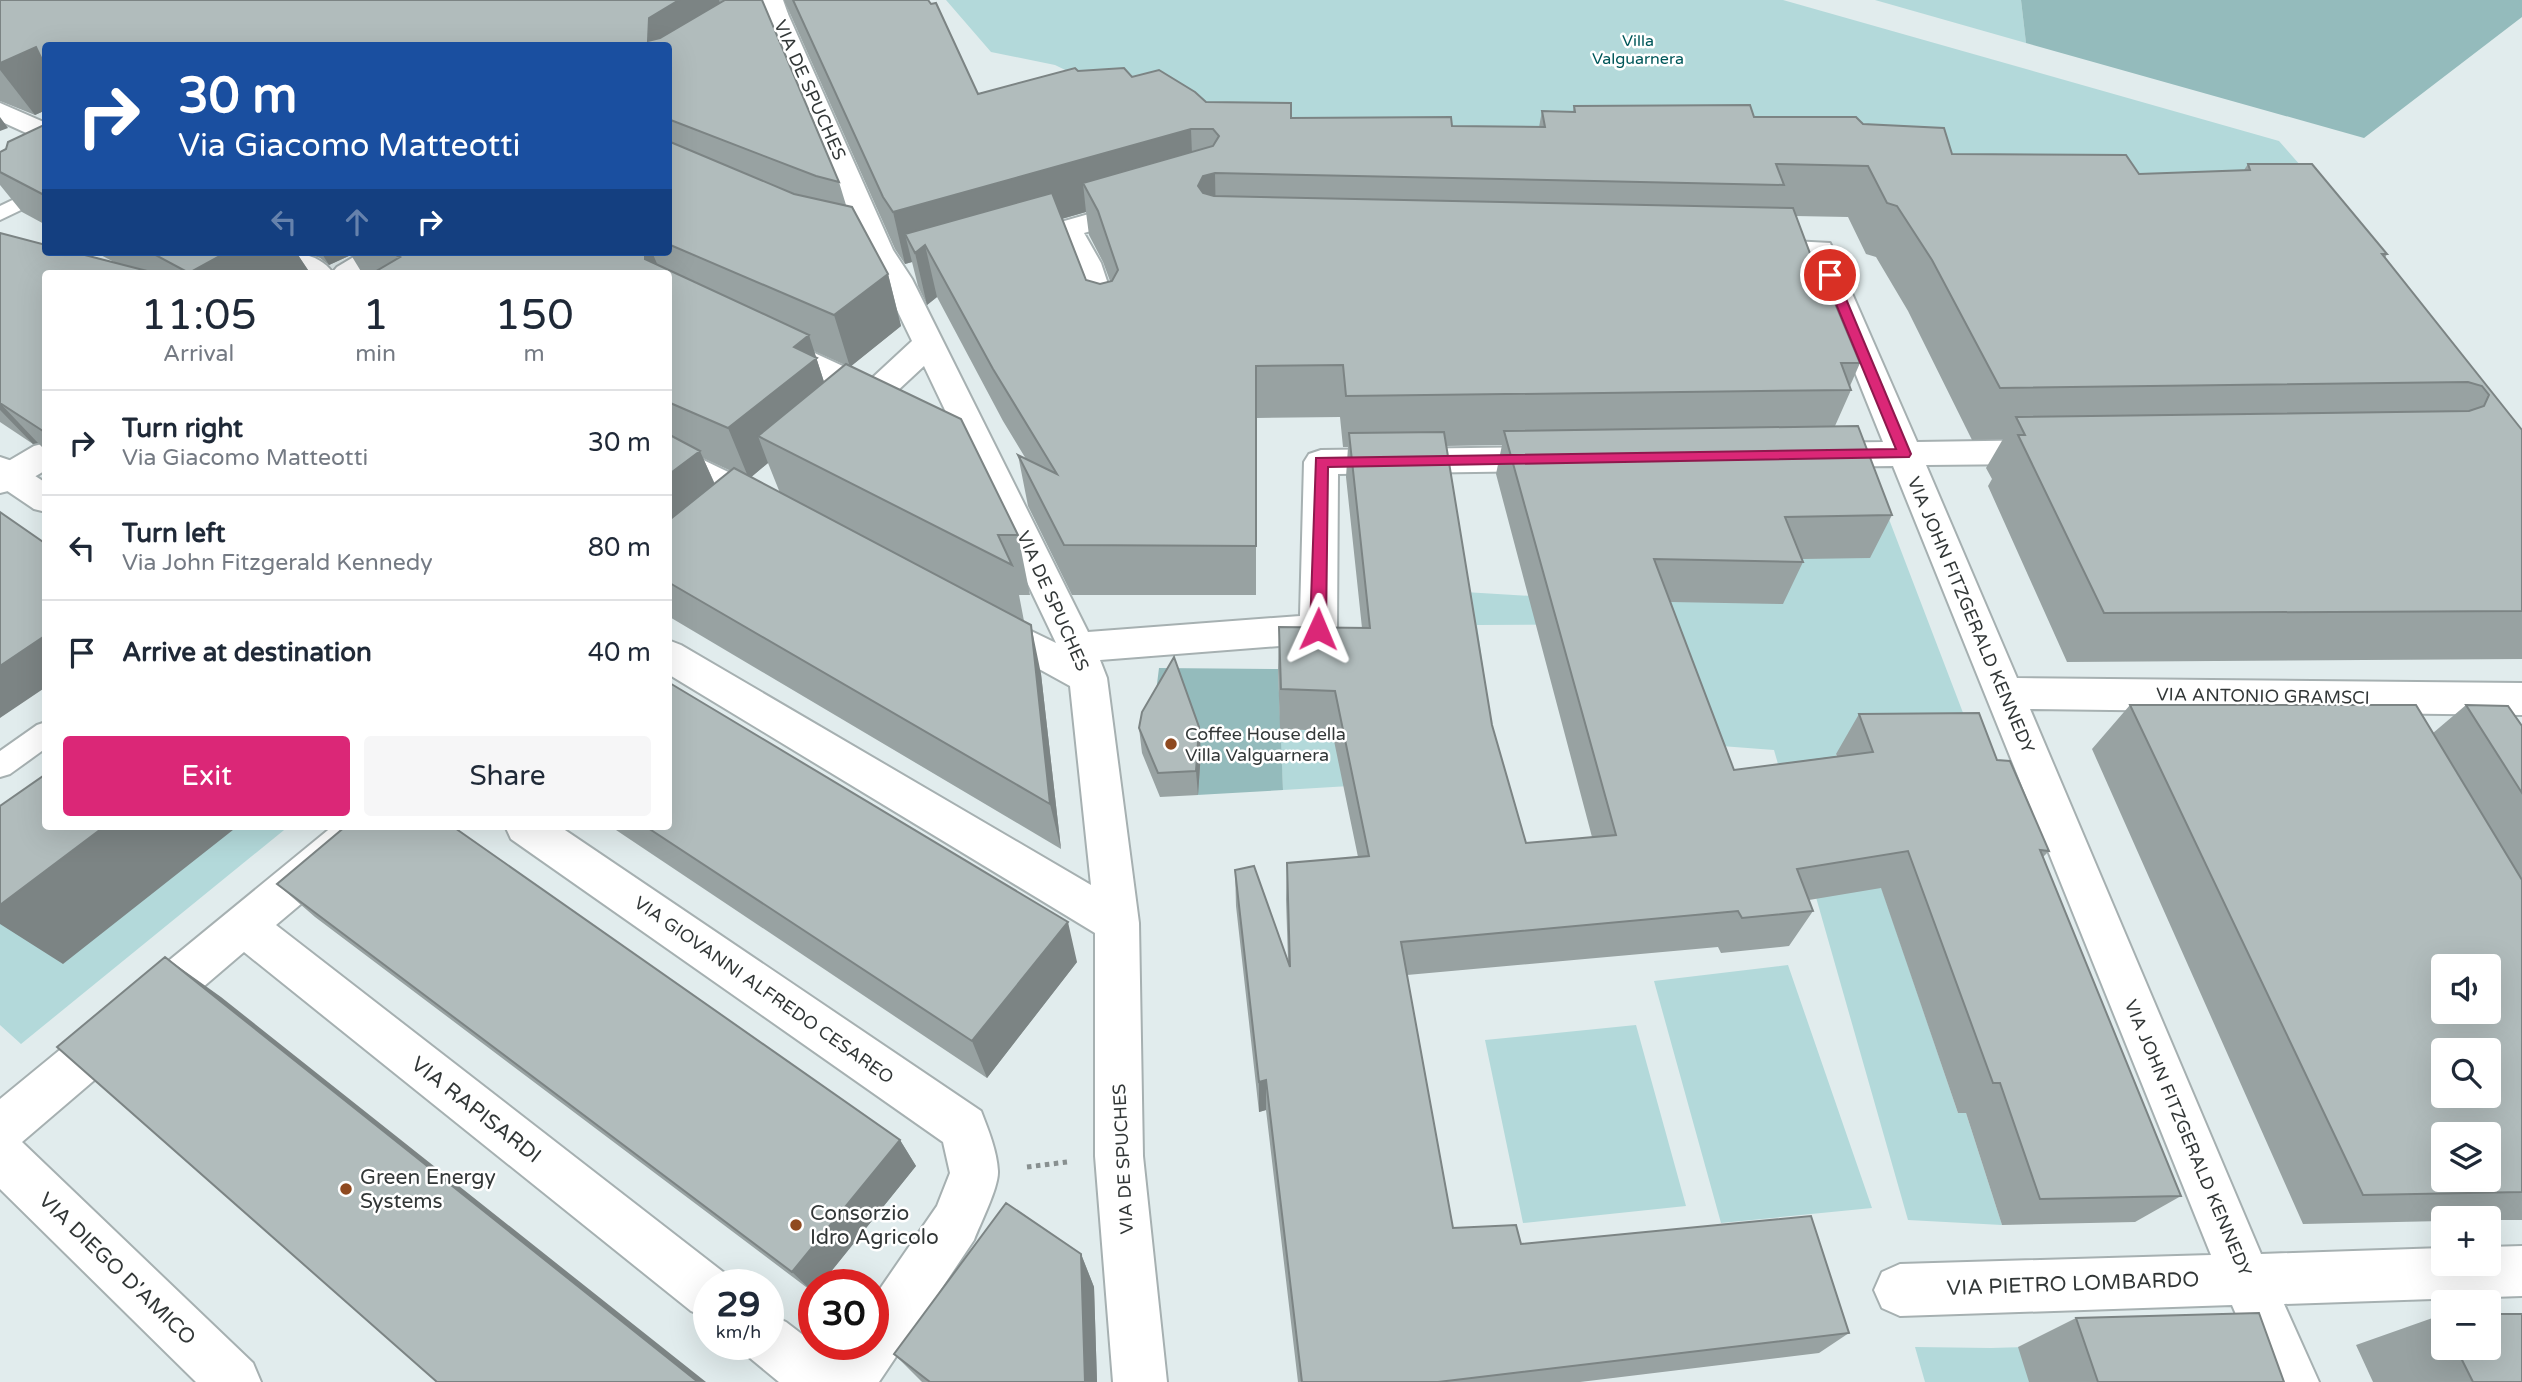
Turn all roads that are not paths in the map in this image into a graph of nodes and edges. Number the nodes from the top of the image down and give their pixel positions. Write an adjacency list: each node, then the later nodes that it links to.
1 (767, 14): 2 (lane); 3 (street); 12 (street, VIA DE SPUCHES)
2 (729, 23)
3 (672, 78)
4 (0, 111): 5 (street)
5 (42, 132)
6 (42, 192): 8 (lane)
7 (1167, 200): 9 (street)
8 (0, 214)
9 (1068, 229): 13 (street); 18 (street)
10 (844, 242): 12 (street)
11 (1724, 247): 25 (street, VIA JOHN FITZGERALD KENNEDY)
12 (878, 250): 20 (street, VIA DE SPUCHES)
13 (989, 252)
14 (285, 256): 16 (street)
15 (376, 256): 17 (street)
16 (312, 270)
17 (352, 270)
18 (1106, 323)
19 (742, 331): 21 (street)
20 (929, 343): 21 (street); 22 (street, VIA DE SPUCHES)
21 (876, 395): 22 (street); 23 (street)
22 (962, 411): 35 (street, VIA DE SPUCHES)
23 (825, 438)
24 (2072, 452): 25 (street)
25 (1904, 454): 28 (street); 36 (street, VIA JOHN FITZGERALD KENNEDY)
26 (42, 456): 30 (street)
27 (672, 456): 32 (street)
28 (1779, 456)
29 (1585, 458): 35 (street)
30 (3, 475): 31 (street)
31 (42, 498)
32 (789, 518)
33 (969, 614): 35 (street)
34 (672, 657): 44 (street)
35 (1083, 663): 44 (street, VIA DE SPUCHES)
36 (2004, 694): 37 (street, VIA ANTONIO GRAMSCI); 49 (street, VIA JOHN FITZGERALD KENNEDY)
37 (2359, 697): 38 (street, VIA ANTONIO GRAMSCI); 39 (street)
38 (2522, 699)
39 (2379, 732)
40 (42, 736): 41 (lane)
41 (0, 766)
42 (358, 830): 45 (street)
43 (532, 830): 55 (street, VIA GIOVANNI ALFREDO CESAREO)
44 (1117, 923): 56 (street, VIA DE SPUCHES)
45 (244, 926): 46 (street); 50 (street, VIA RAPISARDI)
46 (0, 1130)
47 (0, 1155): 53 (street, VIA DIEGO D'AMICO)
48 (2522, 1271): 49 (street, VIA PIETRO LOMBARDO)
49 (2246, 1278): 51 (street, VIA PIETRO LOMBARDO); 57 (street, VIA JOHN FITZGERALD KENNEDY)
50 (693, 1280)
51 (1900, 1290)
52 (784, 1353): 54 (street)
53 (234, 1382)
54 (821, 1382)
55 (848, 1382)
56 (1140, 1382)
57 (2292, 1382)

